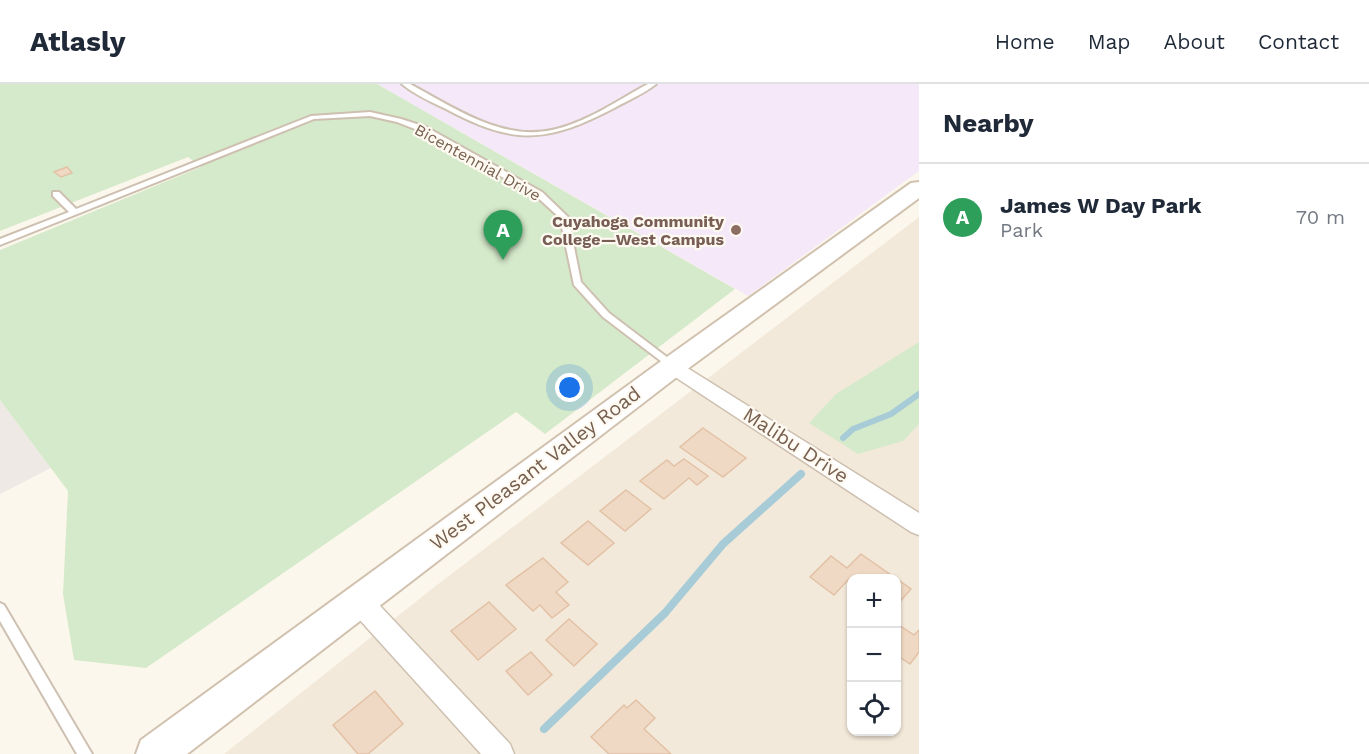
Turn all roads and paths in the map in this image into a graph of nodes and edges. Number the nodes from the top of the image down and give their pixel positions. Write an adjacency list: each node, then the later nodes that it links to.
1 (405, 84): 2 (lane)
2 (653, 84)
3 (919, 188): 7 (main road, West Pleasant Valley Road)
4 (56, 194): 5 (lane)
5 (75, 212): 6 (lane, Bicentennial Drive); 7 (lane, Bicentennial Drive)
6 (0, 242)
7 (673, 366): 8 (street, Malibu Drive); 9 (main road, West Pleasant Valley Road)
8 (919, 525)
9 (358, 600): 12 (main road, West Pleasant Valley Road); 13 (street)
10 (0, 609): 11 (lane)
11 (85, 754)
12 (155, 754)
13 (500, 754)

